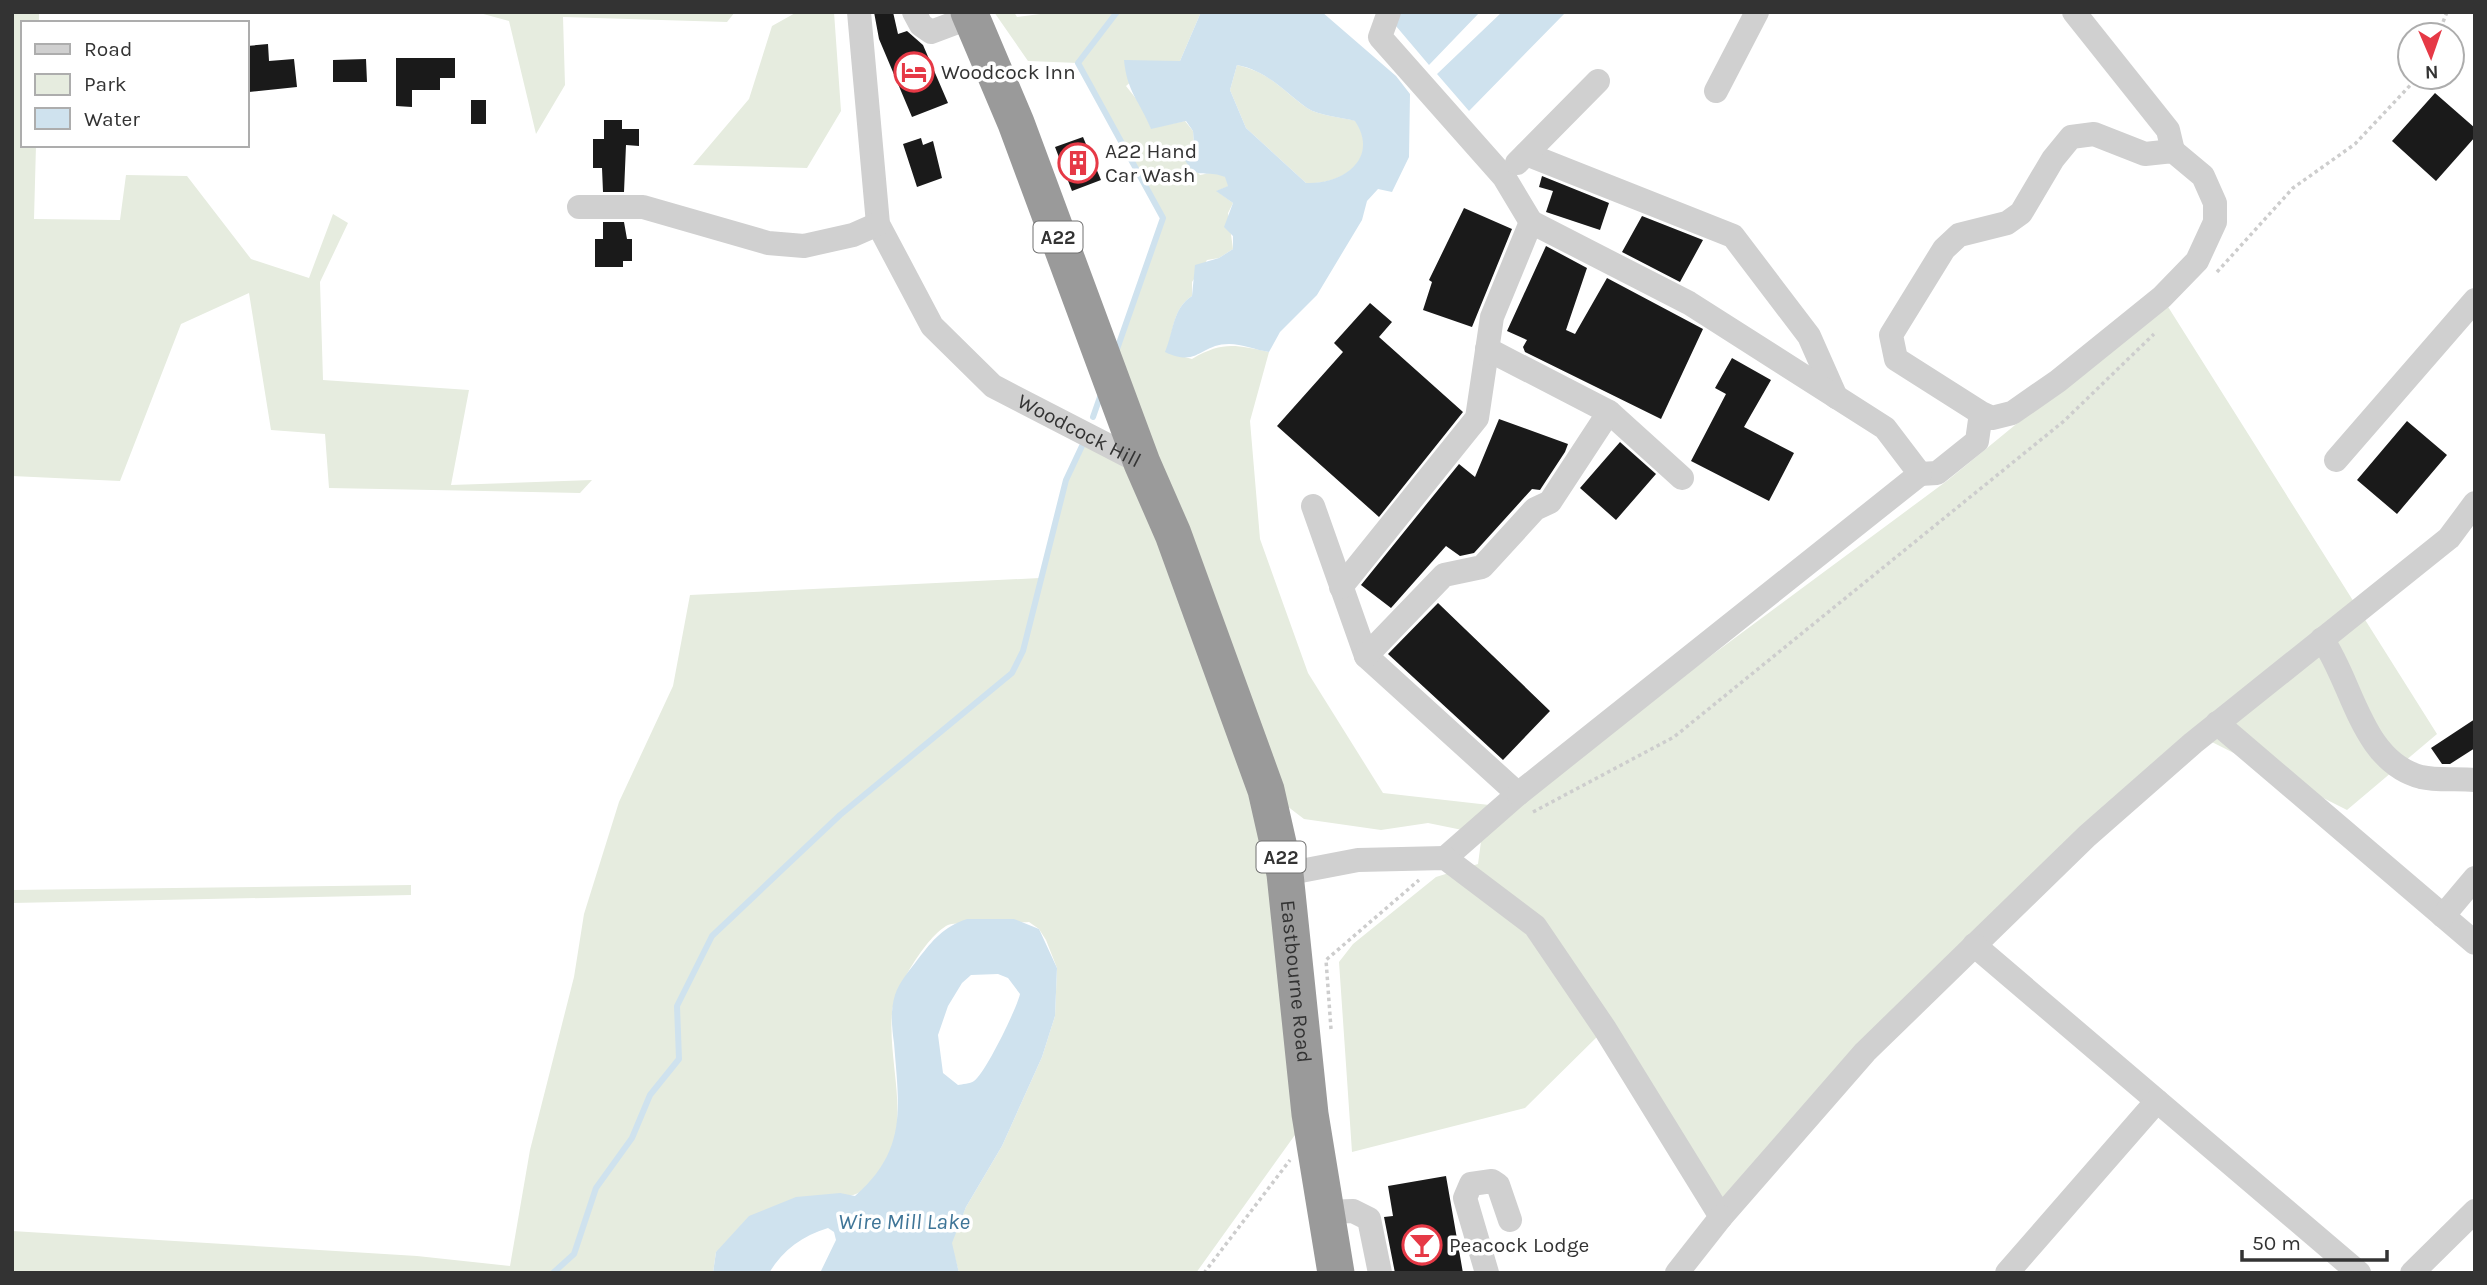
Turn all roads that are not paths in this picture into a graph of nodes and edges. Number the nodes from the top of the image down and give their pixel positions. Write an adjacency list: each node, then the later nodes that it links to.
1 (859, 12): 14 (street, Woodcock Hill)
2 (914, 12): 6 (street)
3 (1389, 12): 11 (street)
4 (1757, 12): 8 (street)
5 (2074, 12): 9 (street)
6 (970, 15): 21 (highway, Woodcock Hill / A22)
7 (1598, 81): 10 (street)
8 (1716, 92)
9 (2173, 151): 19 (street); 19 (street)
10 (1526, 154): 11 (street); 17 (street)
11 (1504, 177): 13 (street)
12 (579, 207): 14 (street)
13 (1531, 222): 16 (street); 17 (street)
14 (878, 224): 21 (street, Woodcock Hill)
15 (2475, 300): 20 (street)
16 (1487, 349): 18 (street); 26 (street)
17 (1836, 397): 22 (street)
18 (1609, 412): 23 (street); 28 (street)
19 (1981, 413): 22 (street)
20 (2336, 460)
21 (1142, 463): 33 (highway, Eastbourne Road / A22)
22 (1920, 474): 31 (street)
23 (1682, 478)
24 (2475, 503): 27 (street)
25 (1312, 506): 26 (street)
26 (1341, 587): 28 (street)
27 (2322, 639): 29 (street); 30 (street)
28 (1366, 656): 31 (street)
29 (2217, 723): 35 (street); 37 (street)
30 (2475, 780)
31 (1524, 804): 32 (street)
32 (1445, 858): 33 (street); 41 (street)
33 (1285, 874): 40 (highway, Eastbourne Road / A22)
34 (2475, 878): 35 (street)
35 (2443, 916): 36 (street)
36 (2475, 943)
37 (1974, 944): 38 (street); 41 (street)
38 (2157, 1101): 47 (street); 48 (street)
39 (2475, 1211): 49 (street)
40 (1324, 1212): 43 (highway, Eastbourne Road / A22); 44 (street)
41 (1721, 1217): 46 (street)
42 (1510, 1220): 45 (street)
43 (1336, 1273)
44 (1380, 1273)
45 (1487, 1273)
46 (1677, 1273)
47 (2007, 1273)
48 (2359, 1273)
49 (2412, 1273)

